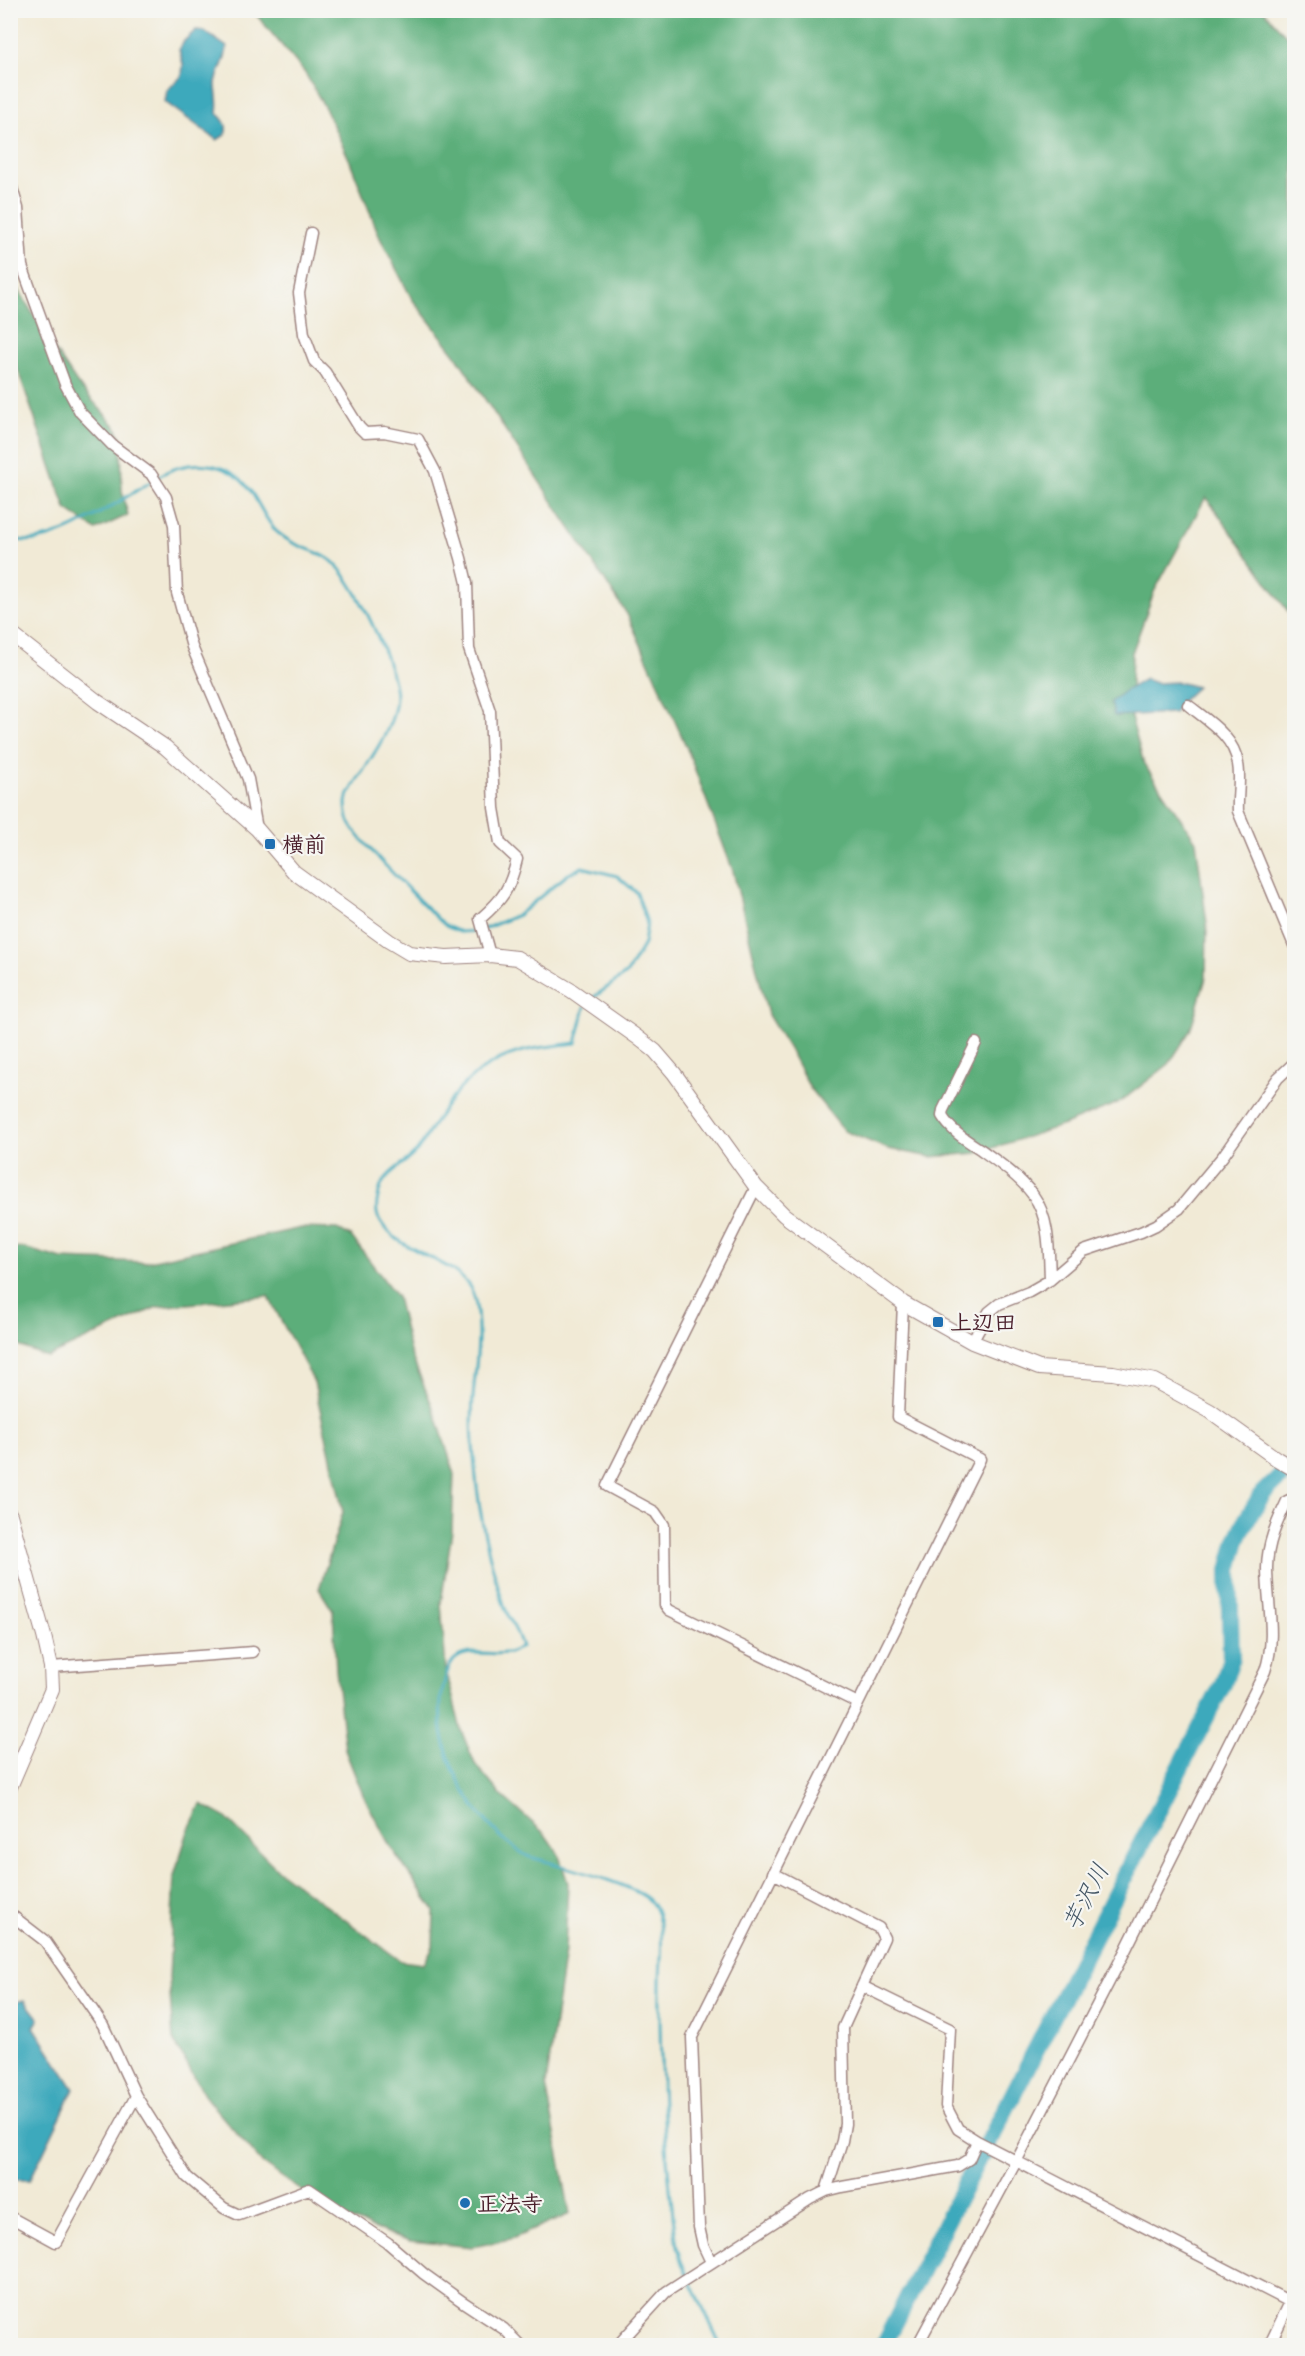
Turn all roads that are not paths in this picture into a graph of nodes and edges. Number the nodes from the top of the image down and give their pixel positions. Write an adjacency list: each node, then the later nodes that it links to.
1 (10, 181): 5 (street)
2 (311, 233): 7 (street)
3 (10, 633): 5 (street)
4 (1188, 705): 6 (street)
5 (257, 829): 7 (street)
6 (1294, 945)
7 (488, 948): 10 (street)
8 (976, 1043): 11 (street)
9 (1294, 1063): 11 (street)
10 (756, 1187): 12 (street); 19 (street)
11 (1050, 1281): 13 (street)
12 (903, 1303): 13 (street); 19 (street)
13 (972, 1342): 14 (street)
14 (1294, 1468)
15 (1294, 1498): 26 (street)
16 (10, 1515): 18 (street)
17 (253, 1652): 18 (street)
18 (51, 1667): 20 (street)
19 (858, 1702): 21 (street)
20 (10, 1787)
21 (773, 1873): 23 (street); 29 (street)
22 (10, 1914): 24 (street)
23 (862, 1986): 25 (street); 27 (street)
24 (136, 2096): 28 (street); 31 (street)
25 (979, 2142): 26 (street); 27 (street)
26 (1014, 2159): 30 (street); 33 (street)
27 (826, 2191): 29 (street)
28 (10, 2217)
29 (710, 2263): 32 (street)
30 (1293, 2300): 34 (street)
31 (521, 2346)
32 (617, 2346)
33 (917, 2346)
34 (1269, 2346)

